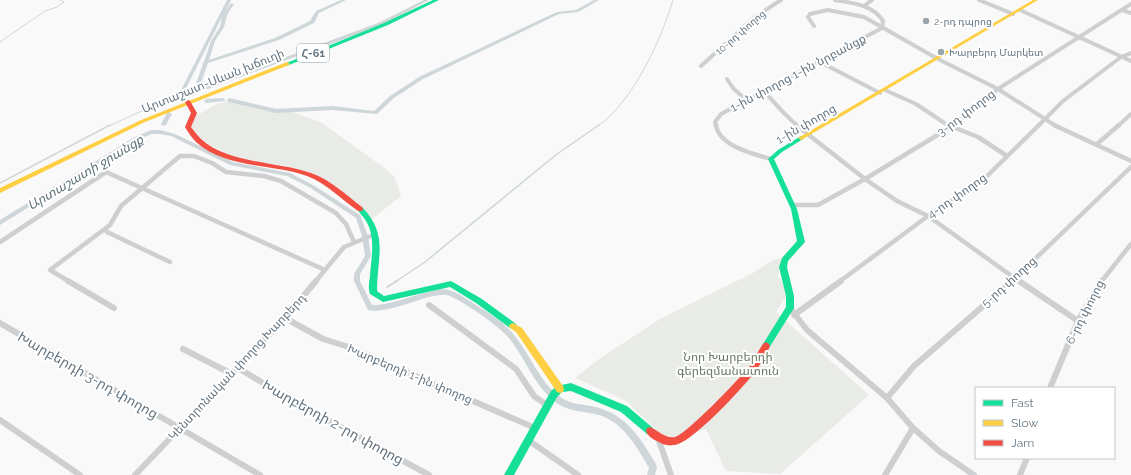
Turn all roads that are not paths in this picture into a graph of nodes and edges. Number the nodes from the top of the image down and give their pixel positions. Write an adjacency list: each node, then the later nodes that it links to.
1 (437, 0): 27 (main road, Արտաշատ-Սևան խճուղի / Հ-61)
2 (781, 0): 21 (street, 10-րդ փողոց)
3 (835, 0): 8 (street)
4 (872, 0): 8 (street)
5 (979, 0): 12 (street)
6 (1036, 0): 9 (main road, 1-ին փողոց)
7 (1131, 4): 10 (street, 3-րդ փողոց)
8 (864, 6): 14 (street)
9 (1020, 10): 12 (main road, 1-ին փողոց); 15 (street)
10 (1122, 10): 11 (street); 15 (street, 3-րդ փողոց)
11 (1131, 13)
12 (1013, 14): 18 (main road, 1-ին փողոց)
13 (814, 26): 14 (street)
14 (882, 28): 18 (street); 19 (street, 1-ին փողոց 1-ին նրբանցք)
15 (1078, 37): 17 (street); 23 (street, 3-րդ փողոց)
16 (1131, 53): 17 (street, 4-րդ փողոց)
17 (1121, 57): 20 (street); 29 (street, 4-րդ փողոց)
18 (938, 59): 23 (street); 25 (main road, 1-ին փողոց)
19 (818, 61): 24 (street, 1-ին փողոց 1-ին նրբանցք); 25 (street)
20 (1131, 61)
21 (701, 66)
22 (727, 78): 26 (street)
23 (998, 89): 29 (street); 30 (street, 3-րդ փողոց)
24 (764, 92): 26 (street, 1-ին փողոց 1-ին նրբանցք); 31 (street)
25 (883, 92): 30 (street); 31 (main road, 1-ին փողոց)
26 (746, 100): 34 (street, 1-ին փողոց 1-ին նրբանցք)
27 (188, 102): 39 (main road, Արտաշատ-Սևան խճուղի / Հ-61); 43 (main road)
28 (1131, 114): 32 (street)
29 (1045, 118): 32 (street); 33 (street, 4-րդ փողոց)
30 (951, 127): 33 (street); 37 (street, 3-րդ փողոց)
31 (810, 135): 34 (main road, 1-ին փողոց); 37 (street)
32 (1097, 144): 35 (street)
33 (1007, 156): 41 (street, 4-րդ փողոց)
34 (771, 159): 40 (main road, 1-ին փողոց)
35 (1131, 161)
36 (1131, 167): 49 (street, 5-րդ փողոց)
37 (865, 179): 40 (street, 3-րդ փողոց); 41 (street)
38 (142, 188): 42 (street); 44 (street); 45 (street); 48 (street)
39 (0, 191)
40 (794, 205): 52 (main road, 1-ին փողոց)
41 (928, 216): 49 (street); 52 (street, 4-րդ փողոց)
42 (105, 229): 47 (street); 51 (street)
43 (373, 235): 45 (street, Կենտրոնական փողոց Խարբերդ); 60 (main road)
44 (0, 242)
45 (354, 242): 48 (street, Կենտրոնական փողոց Խարբերդ)
46 (1131, 244): 54 (street, 6-րդ փողոց)
47 (170, 262)
48 (325, 270): 53 (street, Կենտրոնական փողոց Խարբերդ)
49 (1015, 278): 54 (street); 61 (street, 5-րդ փողոց)
50 (429, 305): 62 (street)
51 (114, 308)
52 (792, 312): 61 (street); 67 (main road)
53 (285, 318): 57 (street, Կենտրոնական փողոց Խարբերդ); 64 (street, Խարբերդի 1-ին փողոց)
54 (1078, 321): 59 (street, 6-րդ փողոց)
55 (0, 323): 66 (street, Խարբերդի 3-րդ փողոց)
56 (183, 349): 58 (street)
57 (238, 368): 58 (street, Կենտրոնական փողոց Խարբերդ); 73 (street, Խարբերդի 2-րդ փողոց)
58 (232, 374): 66 (street, Կենտրոնական փողոց Խարբերդ)
59 (1050, 387)
60 (558, 390): 62 (main road); 67 (main road)
61 (887, 398): 65 (street)
62 (549, 403): 64 (main road)
63 (0, 420): 70 (street)
64 (535, 428): 68 (main road)
65 (913, 428): 77 (street); 78 (street)
66 (180, 429): 71 (street, Կենտրոնական փողոց Խարբերդ); 72 (street, Խարբերդի 3-րդ փողոց)
67 (658, 438): 76 (street)
68 (528, 440): 74 (main road); 75 (street)
69 (1027, 459): 79 (street)
70 (80, 475)
71 (135, 475)
72 (260, 475)
73 (429, 475)
74 (509, 475)
75 (578, 475)
76 (671, 475)
77 (885, 475)
78 (974, 475)
79 (1020, 475)

